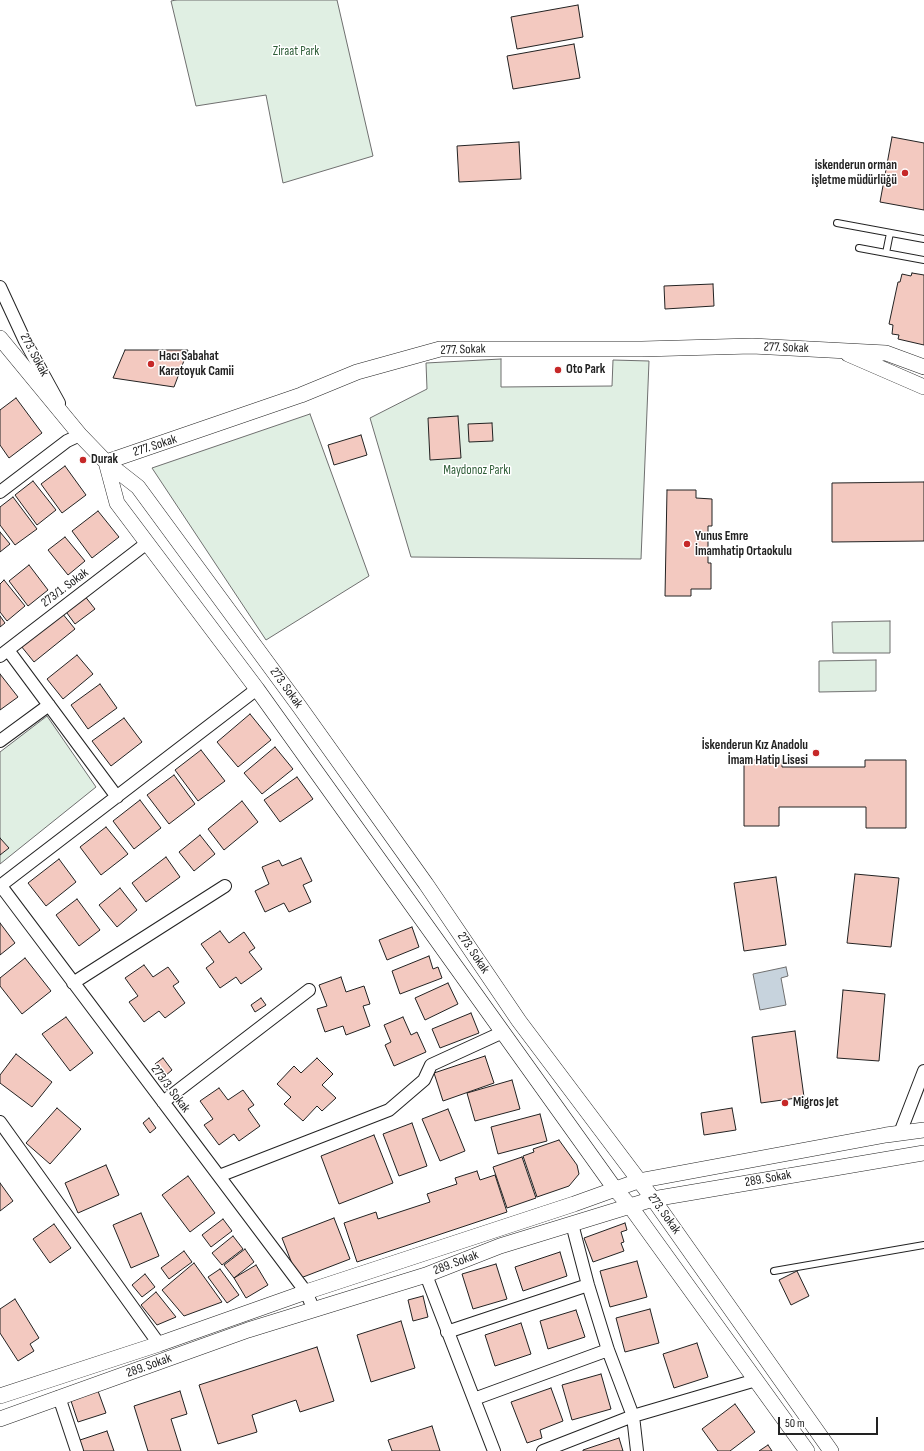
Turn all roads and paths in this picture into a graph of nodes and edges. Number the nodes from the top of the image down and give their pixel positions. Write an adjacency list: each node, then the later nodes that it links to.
1 (837, 223): 2 (lane)
2 (890, 233): 3 (lane); 5 (lane)
3 (924, 239)
4 (859, 248): 5 (lane)
5 (886, 253): 6 (lane)
6 (924, 260)
7 (0, 287): 12 (street, 273. Sokak)
8 (0, 338): 12 (street, 273. Sokak)
9 (838, 350): 10 (street, 277. Sokak); 11 (street, 277. Sokak); 14 (street, 277. Sokak)
10 (924, 367)
11 (924, 387)
12 (70, 422): 13 (street, 273. Sokak)
13 (80, 435): 14 (street, 273. Sokak); 15 (street)
14 (106, 462): 16 (street, 273. Sokak); 34 (street, 273. Sokak)
15 (0, 492)
16 (147, 543): 17 (street, 273/1. Sokak); 18 (street, 273. Sokak)
17 (4, 653): 19 (street)
18 (257, 689): 21 (street); 26 (street, 273. Sokak)
19 (49, 705): 20 (street); 21 (street)
20 (0, 741)
21 (117, 796): 22 (street)
22 (0, 886): 24 (street, 273/3. Sokak)
23 (225, 886): 24 (street)
24 (74, 983): 28 (street, 273/3. Sokak)
25 (309, 990): 28 (street)
26 (503, 1032): 33 (street); 35 (street, 273. Sokak)
27 (924, 1071): 31 (street)
28 (163, 1102): 33 (street, 273/3. Sokak)
29 (0, 1122): 46 (street)
30 (924, 1130): 31 (street)
31 (900, 1133): 34 (street)
32 (924, 1153): 36 (street, 289. Sokak)
33 (219, 1176): 43 (street, 273/3. Sokak)
34 (638, 1181): 35 (street); 36 (street, 273. Sokak)
35 (615, 1189): 37 (street, 273. Sokak); 43 (street)
36 (653, 1199): 37 (street, 289. Sokak); 59 (street, 273. Sokak)
37 (630, 1206): 38 (street, 289. Sokak); 48 (street, 273. Sokak)
38 (572, 1224): 41 (street, 289. Sokak); 42 (street)
39 (924, 1245): 40 (lane)
40 (774, 1271)
41 (426, 1275): 44 (street, 289. Sokak); 45 (street)
42 (588, 1285): 45 (street); 47 (street)
43 (306, 1292): 44 (street, 273/3. Sokak); 46 (street)
44 (314, 1310): 50 (street, 289. Sokak)
45 (447, 1332): 51 (street)
46 (159, 1344): 49 (street)
47 (608, 1350): 51 (street); 52 (street)
48 (756, 1380): 52 (street); 58 (street, 273. Sokak)
49 (0, 1396)
50 (59, 1397): 53 (street, 289. Sokak); 54 (street)
51 (474, 1399): 55 (street)
52 (633, 1416): 56 (street); 57 (street)
53 (1, 1417)
54 (77, 1451)
55 (494, 1451)
56 (543, 1451)
57 (637, 1451)
58 (807, 1451)
59 (831, 1451)

